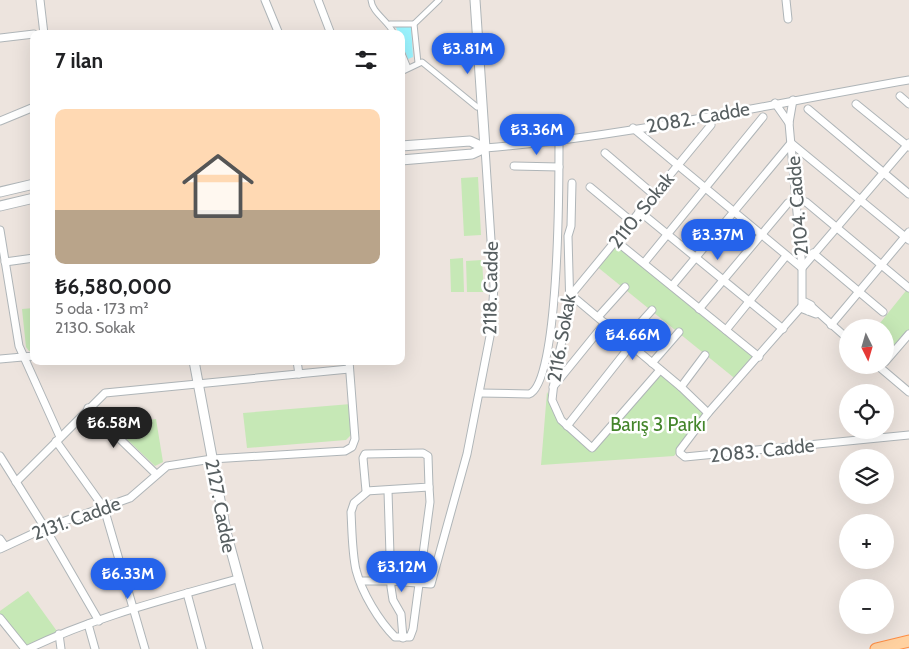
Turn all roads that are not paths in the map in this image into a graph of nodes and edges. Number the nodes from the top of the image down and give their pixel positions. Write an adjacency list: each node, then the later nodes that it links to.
1 (40, 0): 11 (street)
2 (265, 0): 12 (street)
3 (318, 0): 13 (street)
4 (371, 0): 9 (street)
5 (438, 0): 10 (street)
6 (475, 0): 39 (street, 2118. Cadde)
7 (786, 0): 8 (street)
8 (788, 19)
9 (390, 24): 10 (street); 14 (street)
10 (414, 24): 18 (street)
11 (43, 30)
12 (277, 30)
13 (330, 30)
14 (392, 30)
15 (30, 34): 16 (street)
16 (0, 38)
17 (405, 61): 19 (street)
18 (418, 63): 19 (street); 27 (street)
19 (408, 68): 20 (street)
20 (405, 70)
21 (909, 80): 23 (street, 2082. Cadde)
22 (900, 96): 26 (street)
23 (793, 100): 24 (street, 2082. Cadde); 32 (street, 2104. Cadde)
24 (775, 103): 32 (street, 2104. Cadde); 34 (street, 2082. Cadde)
25 (856, 104): 37 (street)
26 (909, 104)
27 (477, 107)
28 (30, 109): 31 (street)
29 (808, 109): 45 (street)
30 (763, 117): 49 (street)
31 (0, 120)
32 (788, 123): 36 (street, 2104. Cadde)
33 (711, 125): 43 (street, 2110. Sokak)
34 (633, 128): 35 (street, 2082. Cadde); 43 (street)
35 (559, 140): 39 (street, 2082. Cadde); 44 (street)
36 (791, 143): 54 (street); 59 (street); 74 (street, 2104. Cadde)
37 (908, 145): 45 (street)
38 (405, 146): 39 (street)
39 (485, 148): 41 (street); 112 (street, 2118. Cadde)
40 (605, 153): 51 (street)
41 (405, 160)
42 (514, 166): 44 (street)
43 (677, 166): 49 (street); 51 (street, 2110. Sokak)
44 (559, 167): 112 (street)
45 (884, 173): 52 (street); 54 (street)
46 (572, 183): 80 (street, 2116. Sokak)
47 (30, 185): 50 (street)
48 (590, 187): 60 (street)
49 (705, 188): 59 (street); 63 (street)
50 (0, 192)
51 (653, 194): 58 (street, 2110. Sokak)
52 (909, 194)
53 (30, 199): 57 (street)
54 (860, 199): 61 (street); 65 (street)
55 (806, 202): 61 (street)
56 (788, 203): 64 (street)
57 (0, 206)
58 (639, 211): 60 (street, 2110. Sokak); 63 (street)
59 (734, 212): 64 (street); 69 (street)
60 (631, 221): 66 (street, 2110. Sokak)
61 (836, 227): 67 (street); 73 (street)
62 (0, 230): 71 (street)
63 (668, 234): 69 (street); 72 (street)
64 (760, 234): 68 (street); 75 (street)
65 (908, 236): 73 (street)
66 (616, 241): 72 (street); 80 (street, 2110. Sokak)
67 (813, 253): 74 (street); 79 (street)
68 (786, 256): 74 (street); 81 (street)
69 (696, 257): 75 (street); 76 (street)
70 (30, 259): 71 (street)
71 (5, 262): 98 (street)
72 (644, 263): 76 (street)
73 (882, 264): 78 (street); 79 (street)
74 (802, 268): 82 (street, 2104. Cadde)
75 (723, 280): 81 (street); 83 (street)
76 (672, 286): 83 (street)
77 (625, 288): 86 (street)
78 (909, 288)
79 (858, 292): 85 (street); 88 (street)
80 (571, 295): 86 (street); 110 (street, 2116. Sokak)
81 (748, 302): 89 (street); 90 (street)
82 (807, 307): 88 (street); 90 (street)
83 (699, 309): 89 (street)
84 (652, 310): 94 (street)
85 (883, 312)
86 (598, 318): 87 (street)
87 (605, 323): 94 (street); 110 (street)
88 (831, 325): 92 (street)
89 (726, 330): 99 (street)
90 (783, 330): 99 (street)
91 (680, 332): 101 (street)
92 (839, 332)
93 (909, 334): 95 (street)
94 (628, 342): 101 (street); 115 (street)
95 (894, 351)
96 (705, 355): 109 (street)
97 (30, 356): 98 (street)
98 (24, 357): 100 (street); 117 (street)
99 (759, 357): 114 (street)
100 (0, 359)
101 (652, 363): 105 (street)
102 (195, 365): 108 (street, 2127. Cadde)
103 (298, 365): 106 (street)
104 (349, 365): 106 (street); 119 (street, 2131. Cadde)
105 (660, 370): 109 (street); 115 (street, 2116. Sokak)
106 (299, 374): 108 (street)
107 (891, 374): 111 (street)
108 (198, 384): 113 (street); 119 (street, 2127. Cadde)
109 (681, 387): 114 (street)
110 (552, 388): 115 (street, 2116. Sokak)
111 (909, 391)
112 (480, 393): 132 (street, 2118. Cadde)
113 (88, 408): 117 (street); 120 (street)
114 (708, 413): 116 (street, 2083. Cadde)
115 (567, 426)
116 (909, 435)
117 (58, 439): 121 (street); 125 (street)
118 (0, 456): 121 (street)
119 (212, 459): 120 (street, 2131. Cadde); 129 (street, 2127. Cadde)
120 (156, 474): 125 (street, 2131. Cadde)
121 (16, 482): 126 (street)
122 (430, 487): 123 (street); 124 (street); 132 (street)
123 (388, 491): 124 (street); 131 (street)
124 (367, 492): 130 (street)
125 (104, 508): 126 (street, 2131. Cadde); 134 (street)
126 (45, 528): 128 (street, 2131. Cadde); 136 (street)
127 (0, 539): 128 (street)
128 (3, 548)
129 (237, 579): 133 (street); 146 (street, 2127. Cadde)
130 (360, 581): 131 (street); 139 (street)
131 (390, 581): 132 (street); 139 (street)
132 (417, 583): 139 (street)
133 (187, 593): 134 (street); 145 (street)
134 (134, 610): 136 (street); 144 (street)
135 (0, 618): 141 (street)
136 (99, 621): 137 (street)
137 (88, 624): 138 (street); 143 (street)
138 (59, 634): 141 (street); 142 (street)
139 (403, 638)
140 (909, 641): 147 (main road)
141 (27, 649)
142 (61, 649)
143 (94, 649)
144 (145, 649)
145 (202, 649)
146 (258, 649)
147 (876, 649)

